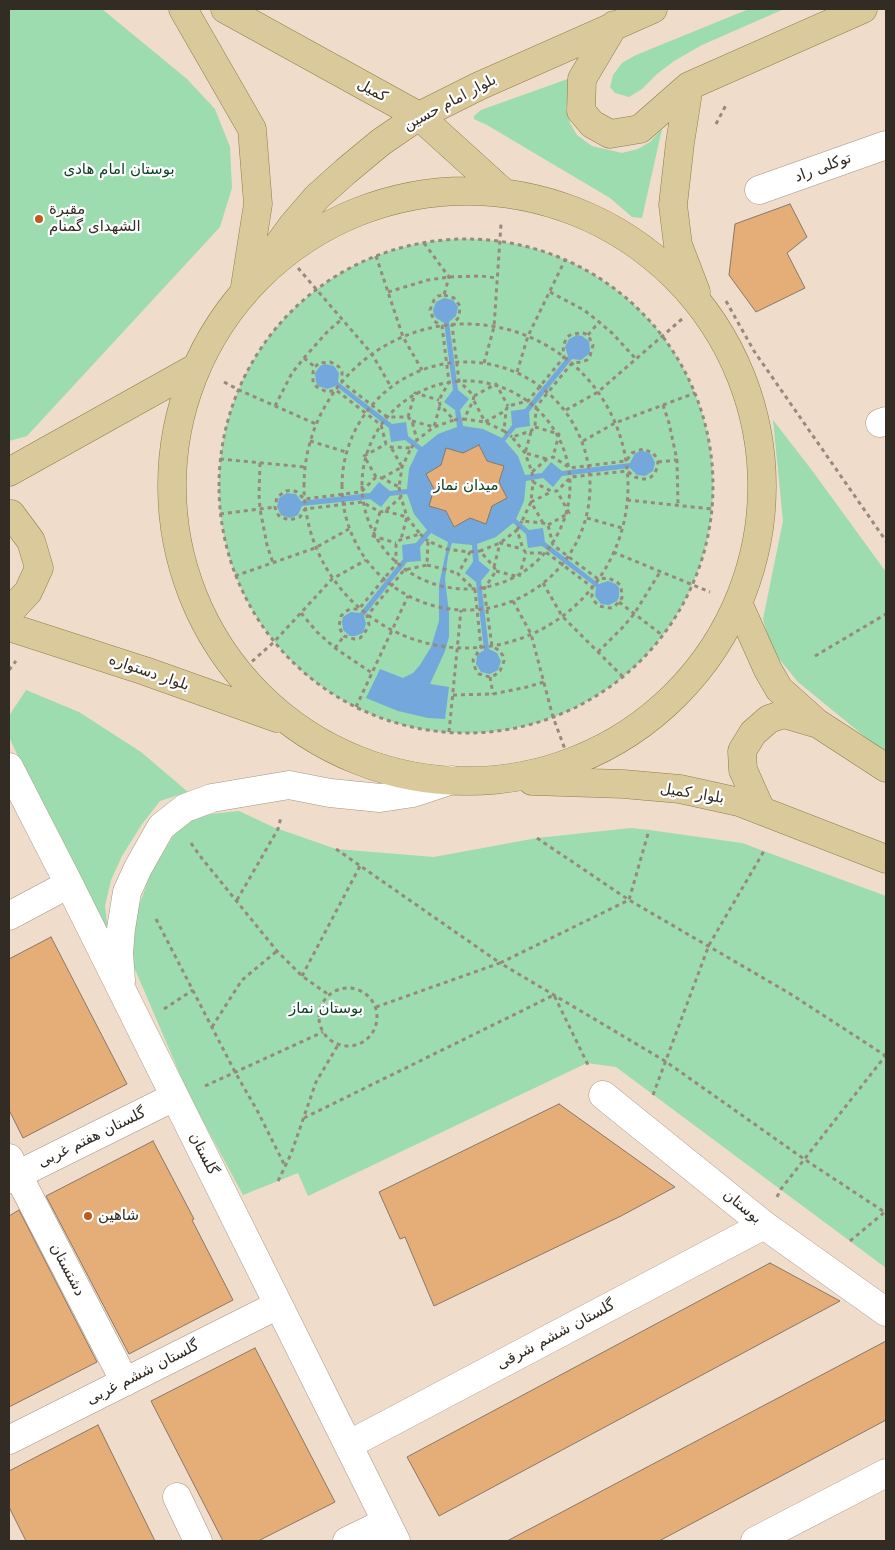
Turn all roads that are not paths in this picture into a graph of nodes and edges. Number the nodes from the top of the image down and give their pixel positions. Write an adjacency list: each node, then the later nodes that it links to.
1 (183, 9): 11 (main road)
2 (225, 9): 7 (main road, کمیل)
3 (653, 9): 5 (main road, بلوار امام حسین)
4 (863, 9): 6 (main road)
5 (614, 26): 6 (main road); 7 (main road, بلوار امام حسین)
6 (690, 86): 12 (main road)
7 (419, 116): 10 (main road, کمیل); 11 (main road, بلوار امام حسین)
8 (886, 145): 9 (street, توکلی راد)
9 (759, 190)
10 (504, 193): 11 (main road); 12 (main road)
11 (244, 293): 13 (main road)
12 (713, 302): 16 (main road)
13 (197, 367): 14 (main road); 19 (main road)
14 (9, 472)
15 (9, 514): 17 (main road)
16 (738, 602): 20 (main road); 24 (main road)
17 (9, 612)
18 (9, 627): 19 (main road, بلوار دستواره)
19 (288, 721): 23 (main road)
20 (817, 723): 22 (main road); 25 (main road)
21 (9, 767): 27 (street, گلستان)
22 (886, 768)
23 (452, 780): 24 (main road); 29 (street)
24 (488, 780): 25 (main road, بلوار کمیل)
25 (761, 810): 26 (main road, بلوار کمیل)
26 (886, 859)
27 (69, 884): 28 (street); 29 (street, گلستان)
28 (9, 916)
29 (122, 992): 31 (street, گلستان)
30 (603, 1095): 33 (street, بوستان)
31 (174, 1097): 32 (street, گلستان هفتم غربی); 34 (street, گلستان)
32 (12, 1171): 36 (street, دشتستان)
33 (764, 1225): 35 (street, بوستان); 38 (street, گلستان ششم شرقی)
34 (278, 1305): 36 (street, گلستان ششم غربی); 38 (street, گلستان)
35 (886, 1312)
36 (125, 1382): 37 (street, گلستان ششم غربی)
37 (9, 1440)
38 (348, 1445): 41 (street, گلستان)
39 (886, 1473): 44 (street)
40 (177, 1497): 42 (street)
41 (391, 1532): 43 (street)
42 (198, 1541)
43 (347, 1541)
44 (755, 1541)

